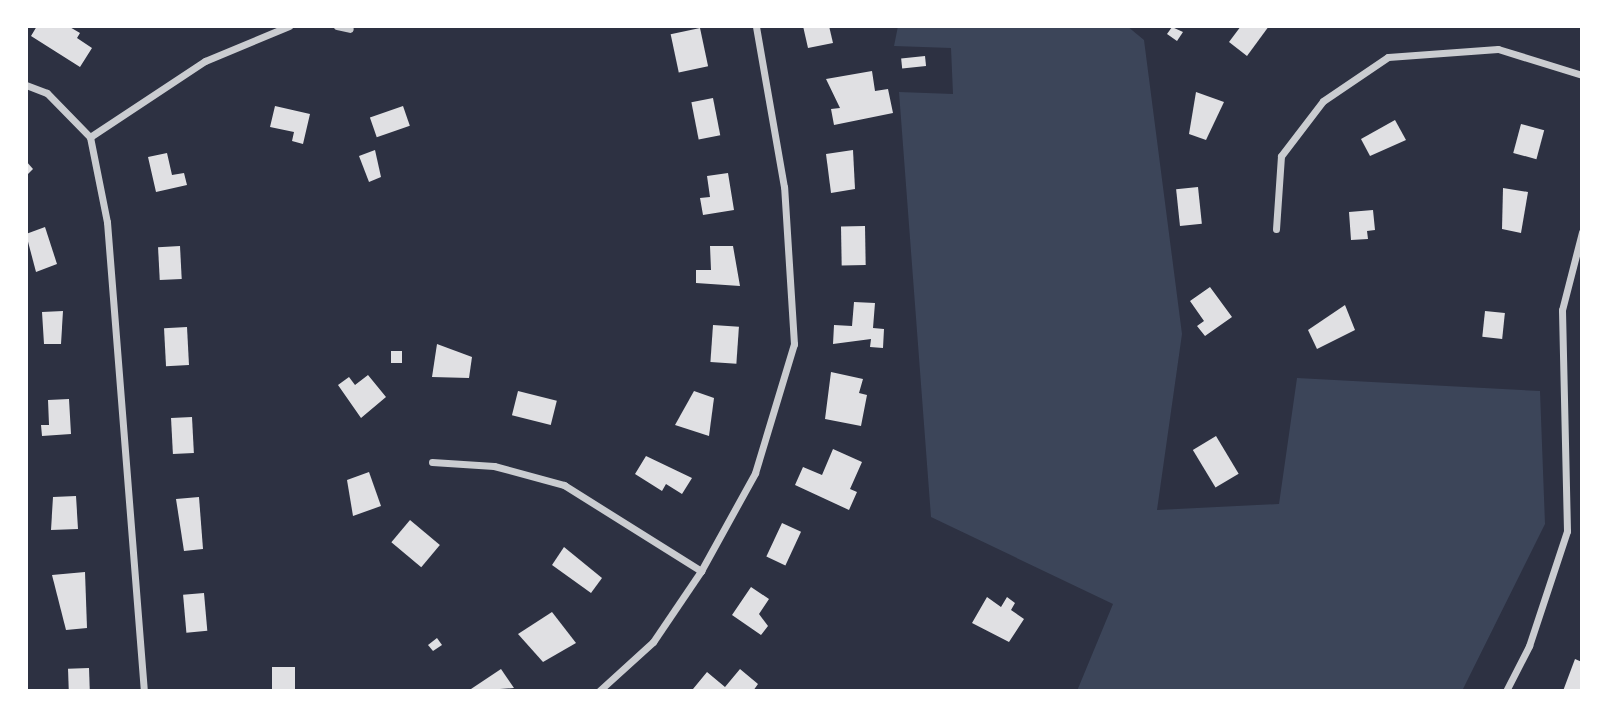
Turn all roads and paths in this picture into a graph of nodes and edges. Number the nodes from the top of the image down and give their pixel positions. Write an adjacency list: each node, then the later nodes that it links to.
1 (289, 26): 7 (street)
2 (337, 26): 4 (street)
3 (756, 26): 11 (street)
4 (351, 29)
5 (1582, 75): 8 (street)
6 (26, 85): 7 (street)
7 (90, 137): 12 (street)
8 (1276, 229)
9 (1582, 232): 14 (street)
10 (432, 462): 11 (street)
11 (701, 571): 13 (street)
12 (144, 691)
13 (599, 691)
14 (1506, 691)

